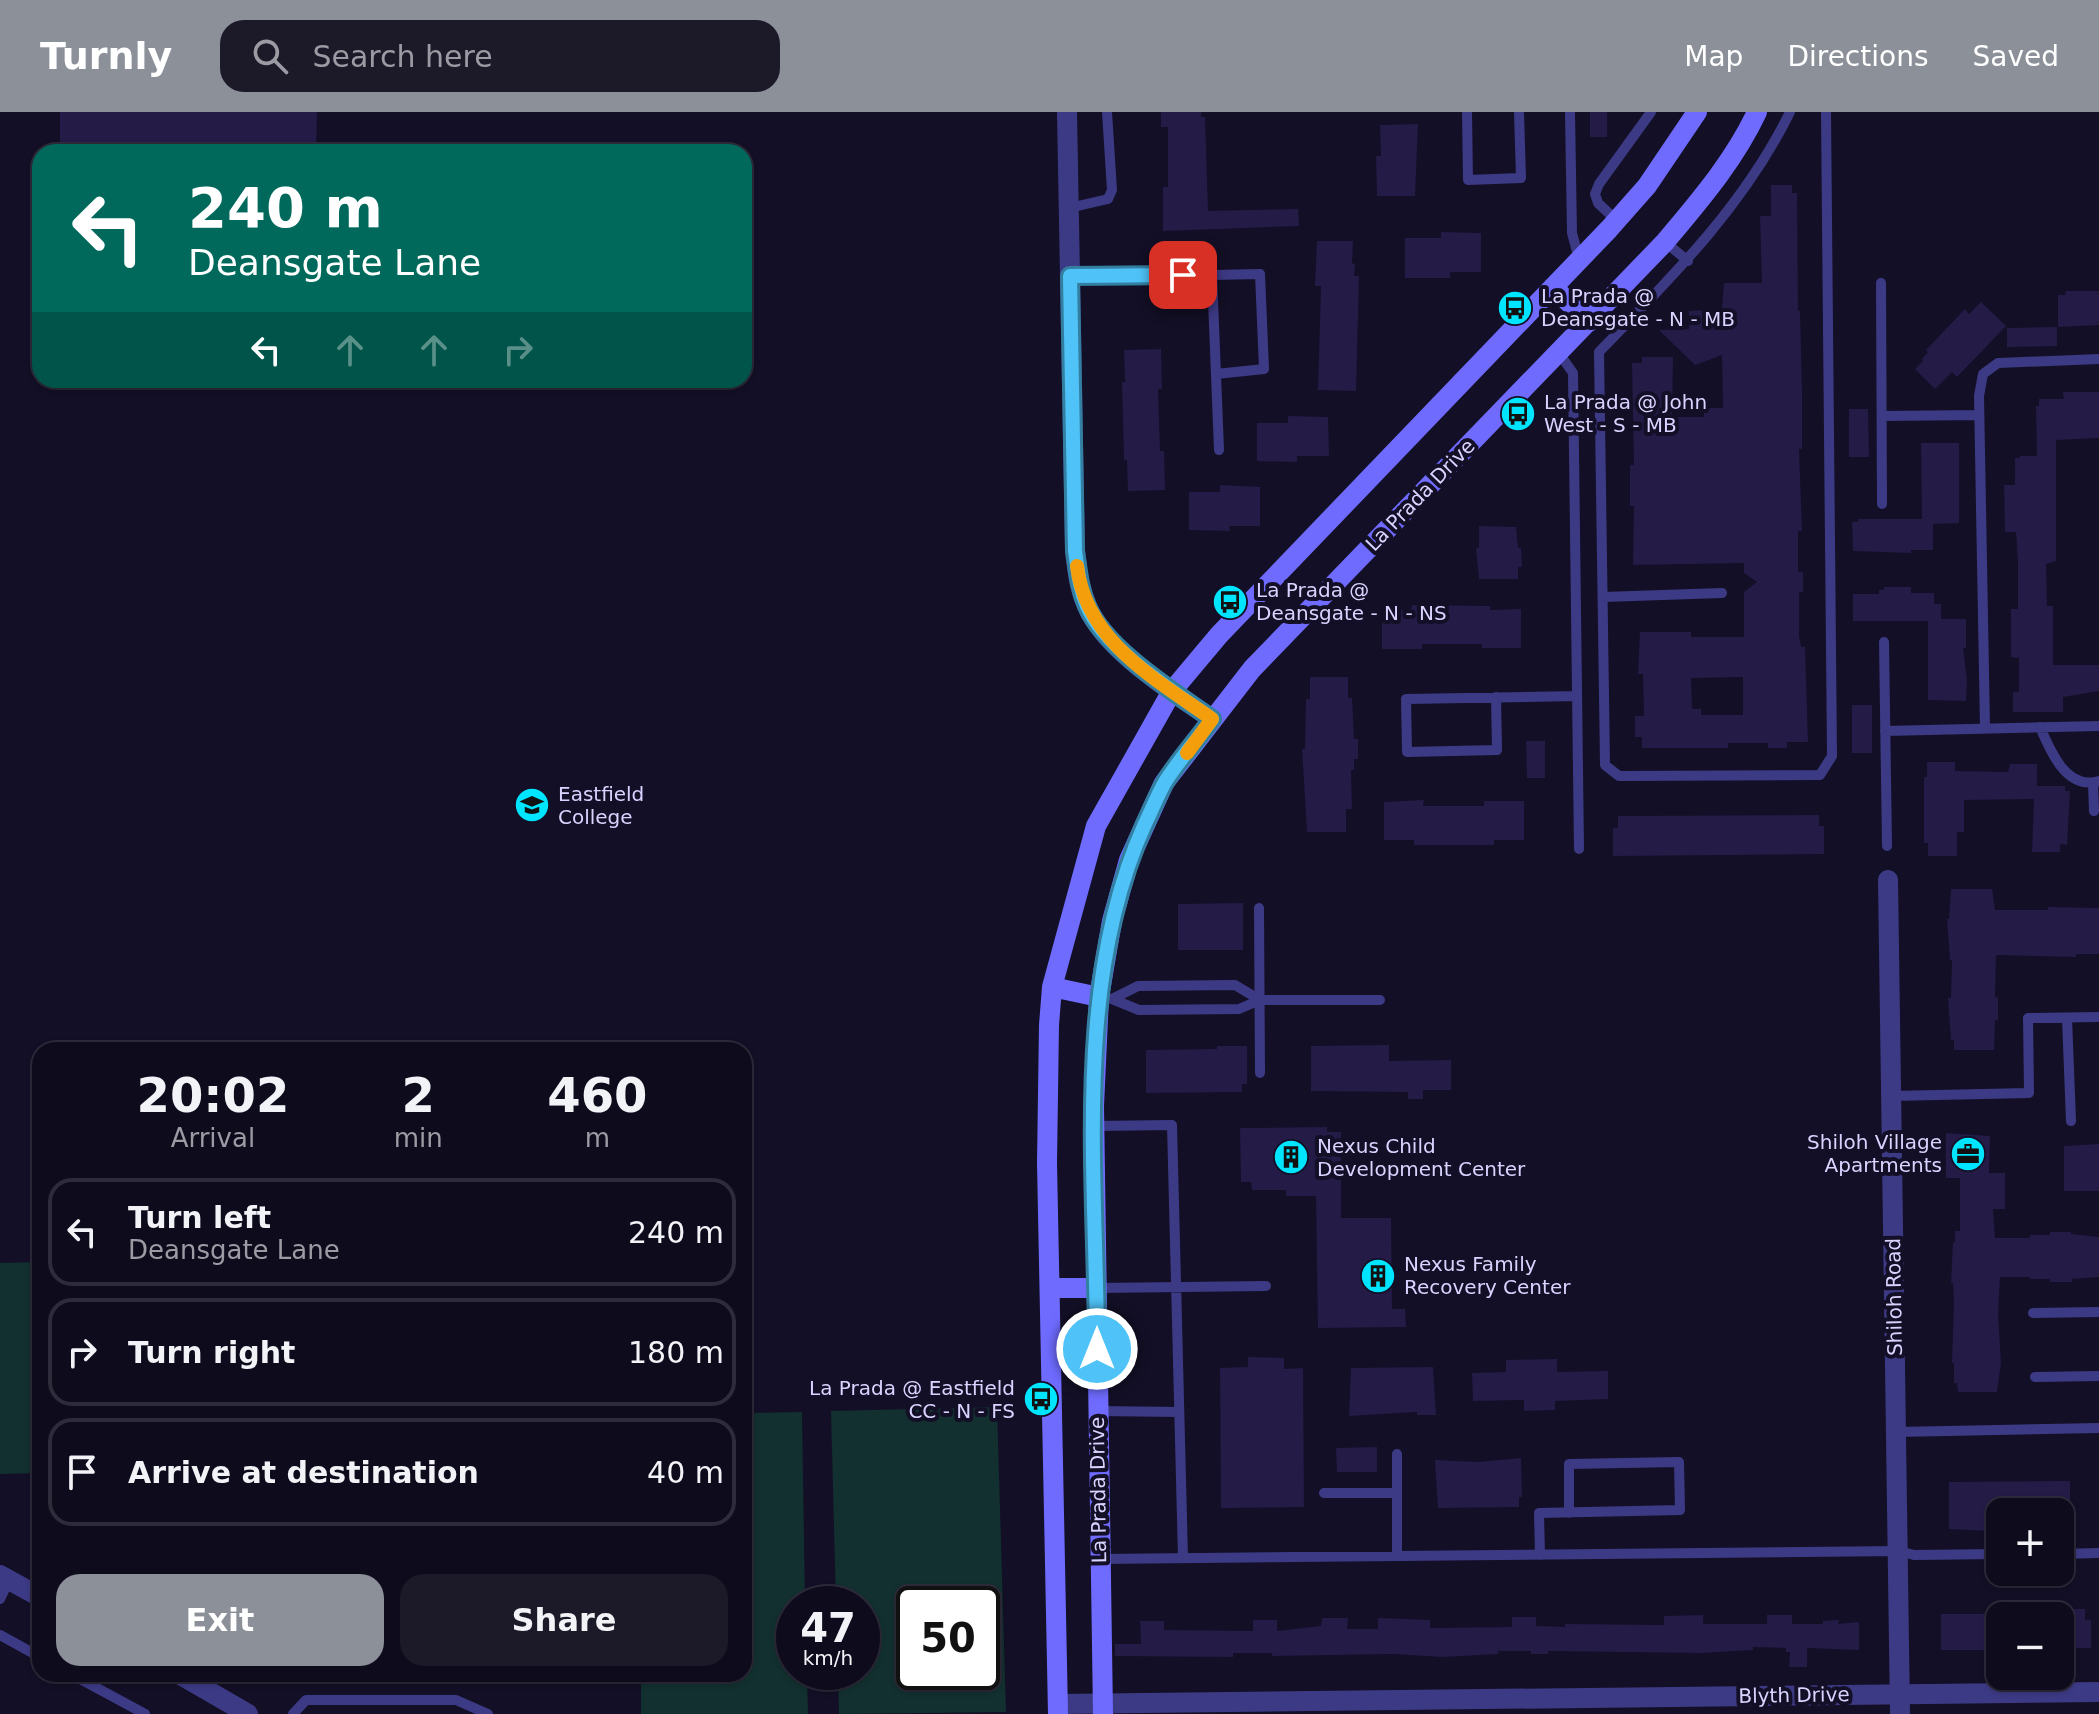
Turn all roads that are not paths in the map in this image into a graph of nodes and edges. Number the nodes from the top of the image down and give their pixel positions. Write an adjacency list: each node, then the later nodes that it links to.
1 (1067, 112): 11 (street)
2 (1107, 112): 11 (lane)
3 (1467, 112): 4 (lane)
4 (1519, 112)
5 (1570, 112): 14 (lane)
6 (1651, 112): 12 (lane)
7 (1697, 112): 12 (main road)
8 (1757, 112): 13 (main road, La Prada Drive)
9 (1790, 112): 15 (lane)
10 (1826, 112): 29 (lane)
11 (1069, 208): 17 (street)
12 (1616, 220): 14 (main road)
13 (1665, 242): 15 (lane); 20 (main road, La Prada Drive)
14 (1579, 261): 19 (main road)
15 (1688, 261): 29 (lane)
16 (1212, 275): 17 (lane); 23 (lane); 23 (lane)
17 (1070, 276): 31 (street)
18 (1881, 283): 25 (lane)
19 (1553, 287): 20 (main road); 31 (main road)
20 (1589, 322): 21 (main road, La Prada Drive)
21 (1559, 353): 32 (lane); 34 (main road, La Prada Drive)
22 (2099, 359): 24 (lane)
23 (1216, 374): 26 (lane)
24 (1979, 415): 25 (lane); 37 (lane)
25 (1882, 416): 27 (lane)
26 (1219, 450)
27 (1882, 504)
28 (1722, 593): 29 (lane)
29 (1603, 597)
30 (1884, 642): 38 (lane)
31 (1172, 691): 34 (street); 45 (main road)
32 (1577, 696): 33 (lane); 42 (lane)
33 (1496, 697): 33 (lane)
34 (1212, 719): 46 (main road, La Prada Drive)
35 (2099, 726): 36 (lane)
36 (2040, 727): 37 (lane); 39 (lane)
37 (1985, 728): 38 (lane)
38 (1885, 731): 41 (lane)
39 (2096, 782): 40 (lane)
40 (2094, 811)
41 (1887, 846)
42 (1579, 849)
43 (1888, 880): 52 (street, Shiloh Road)
44 (1259, 908): 47 (lane)
45 (1052, 987): 46 (main road); 57 (main road)
46 (1105, 998): 47 (lane); 47 (lane); 54 (main road, La Prada Drive)
47 (1260, 1000): 48 (lane); 51 (lane)
48 (1380, 1000)
49 (2099, 1017): 50 (lane)
50 (2067, 1018): 52 (lane); 53 (lane)
51 (1260, 1073)
52 (1891, 1096): 66 (street, Shiloh Road)
53 (2071, 1121)
54 (1094, 1126): 55 (lane); 58 (main road, La Prada Drive)
55 (1176, 1286): 56 (lane); 58 (lane); 64 (lane)
56 (1266, 1286)
57 (1050, 1288): 58 (main road); 88 (main road)
58 (1097, 1288): 63 (main road, La Prada Drive)
59 (2099, 1312): 60 (lane)
60 (2033, 1313)
61 (2099, 1376): 62 (lane)
62 (2035, 1377)
63 (1097, 1411): 64 (lane); 78 (main road, La Prada Drive)
64 (1179, 1412): 77 (lane)
65 (2099, 1428): 66 (lane)
66 (1896, 1432): 71 (street, Shiloh Road)
67 (1397, 1454): 69 (lane)
68 (1324, 1493): 69 (lane)
69 (1397, 1493): 76 (lane)
70 (1569, 1513): 70 (lane); 75 (lane)
71 (1899, 1551): 73 (lane); 75 (lane); 87 (street, Shiloh Road)
72 (2099, 1553): 74 (lane)
73 (1986, 1554)
74 (2074, 1554)
75 (1540, 1555): 76 (lane)
76 (1397, 1556): 77 (lane)
77 (1183, 1558): 78 (lane)
78 (1099, 1559): 89 (main road, La Prada Drive)
79 (5, 1577): 80 (street); 81 (lane)
80 (32, 1592)
81 (0, 1599)
82 (0, 1635): 83 (lane)
83 (32, 1653)
84 (86, 1682): 91 (lane)
85 (192, 1682): 90 (street)
86 (2099, 1692): 87 (street, Blyth Drive)
87 (1900, 1704): 89 (street, Blyth Drive)
88 (1058, 1709): 89 (street, Blyth Drive)
89 (1103, 1709)
90 (241, 1712)
91 (144, 1714)
92 (293, 1714): 93 (lane)
93 (488, 1714)

